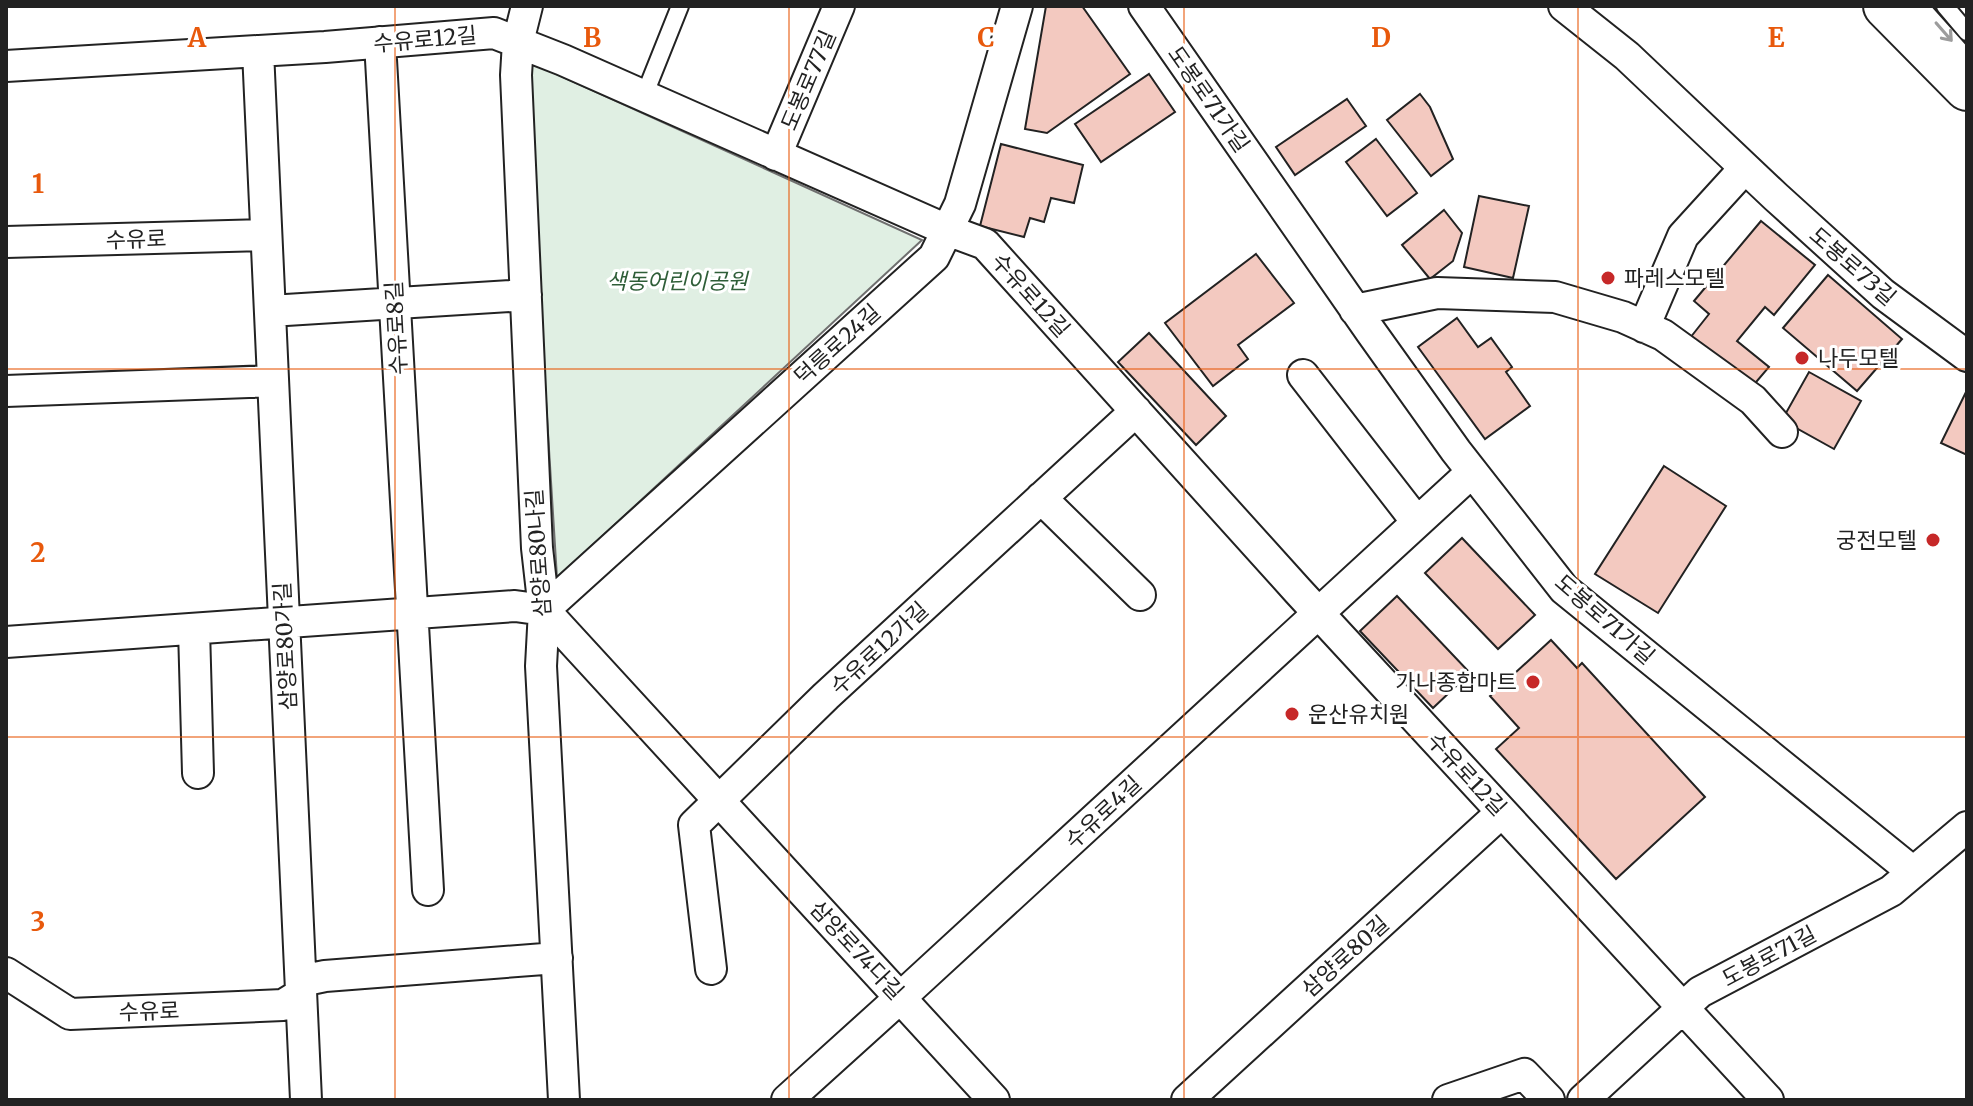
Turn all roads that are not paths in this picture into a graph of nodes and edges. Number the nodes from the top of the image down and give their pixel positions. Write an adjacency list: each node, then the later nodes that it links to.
1 (527, 6): 12 (street, 삼양로80나길)
2 (680, 6): 17 (lane)
3 (839, 6): 18 (street, 도봉로77길)
4 (1017, 6): 20 (street, 덕릉로24길)
5 (1144, 6): 25 (street, 도봉로71가길)
6 (1564, 6): 19 (street, 도봉로73길)
7 (1886, 6): 16 (main road)
8 (1920, 6): 14 (lane, one-way to 14)
9 (1945, 6): 10 (lane)
10 (1967, 32)
11 (380, 42): 12 (street, 수유로12길); 13 (street, 수유로12길); 24 (street, 수유로8길)
12 (518, 42): 17 (street, 수유로12길); 23 (street, 삼양로80나길)
13 (258, 51): 15 (street, 수유로12길); 21 (street, 삼양로80가길)
14 (1967, 59)
15 (6, 66)
16 (1967, 88)
17 (644, 96): 18 (street, 수유로12길)
18 (776, 155): 20 (street, 수유로12길)
19 (1745, 168): 27 (street); 28 (street, 도봉로73길)
20 (947, 230): 32 (street, 수유로12길); 38 (street, 덕릉로24길)
21 (266, 235): 22 (street, 수유로); 26 (street, 삼양로80가길)
22 (6, 242)
23 (526, 295): 24 (street); 38 (street, 삼양로80나길)
24 (395, 303): 26 (street); 40 (street, 수유로8길)
25 (1355, 310): 27 (street); 34 (street, 도봉로71가길)
26 (270, 311): 30 (street, 삼양로80가길)
27 (1644, 327): 33 (street)
28 (1967, 356)
29 (1303, 375): 36 (street)
30 (273, 381): 31 (street); 41 (street, 삼양로80가길)
31 (6, 391)
32 (1136, 411): 35 (street, 수유로12가길); 39 (street, 수유로12길)
33 (1782, 432)
34 (1472, 472): 36 (street, 수유로4길); 48 (street, 도봉로71가길)
35 (1041, 498): 37 (street); 45 (street, 수유로12가길)
36 (1417, 522): 39 (street, 수유로4길)
37 (1140, 595)
38 (544, 610): 40 (street); 45 (street, 삼양로74다길); 50 (street, 삼양로80나길)
39 (1319, 613): 46 (street, 수유로12길); 54 (street, 수유로4길)
40 (411, 614): 41 (street); 49 (street, 수유로8길)
41 (284, 623): 42 (street); 53 (street, 삼양로80가길)
42 (194, 629): 43 (street); 44 (street)
43 (6, 642)
44 (198, 773)
45 (719, 800): 51 (street); 54 (street, 삼양로74다길)
46 (1502, 812): 55 (street, 수유로12길); 60 (street, 삼양로80길)
47 (1967, 827): 48 (street, 도봉로71길)
48 (1913, 872): 55 (street, 도봉로71길)
49 (428, 890)
50 (557, 958): 53 (street); 58 (street, 삼양로80나길)
51 (711, 969)
52 (6, 973): 53 (street, 수유로)
53 (301, 988): 57 (street, 삼양로80가길)
54 (901, 997): 56 (street, 수유로4길); 59 (street, 삼양로74다길)
55 (1682, 1008): 63 (street, 도봉로71길); 64 (street, 수유로12길)
56 (802, 1095)
57 (306, 1100)
58 (564, 1100)
59 (994, 1100)
60 (1187, 1100)
61 (1448, 1100): 62 (street)
62 (1549, 1100)
63 (1583, 1100)
64 (1768, 1100)

